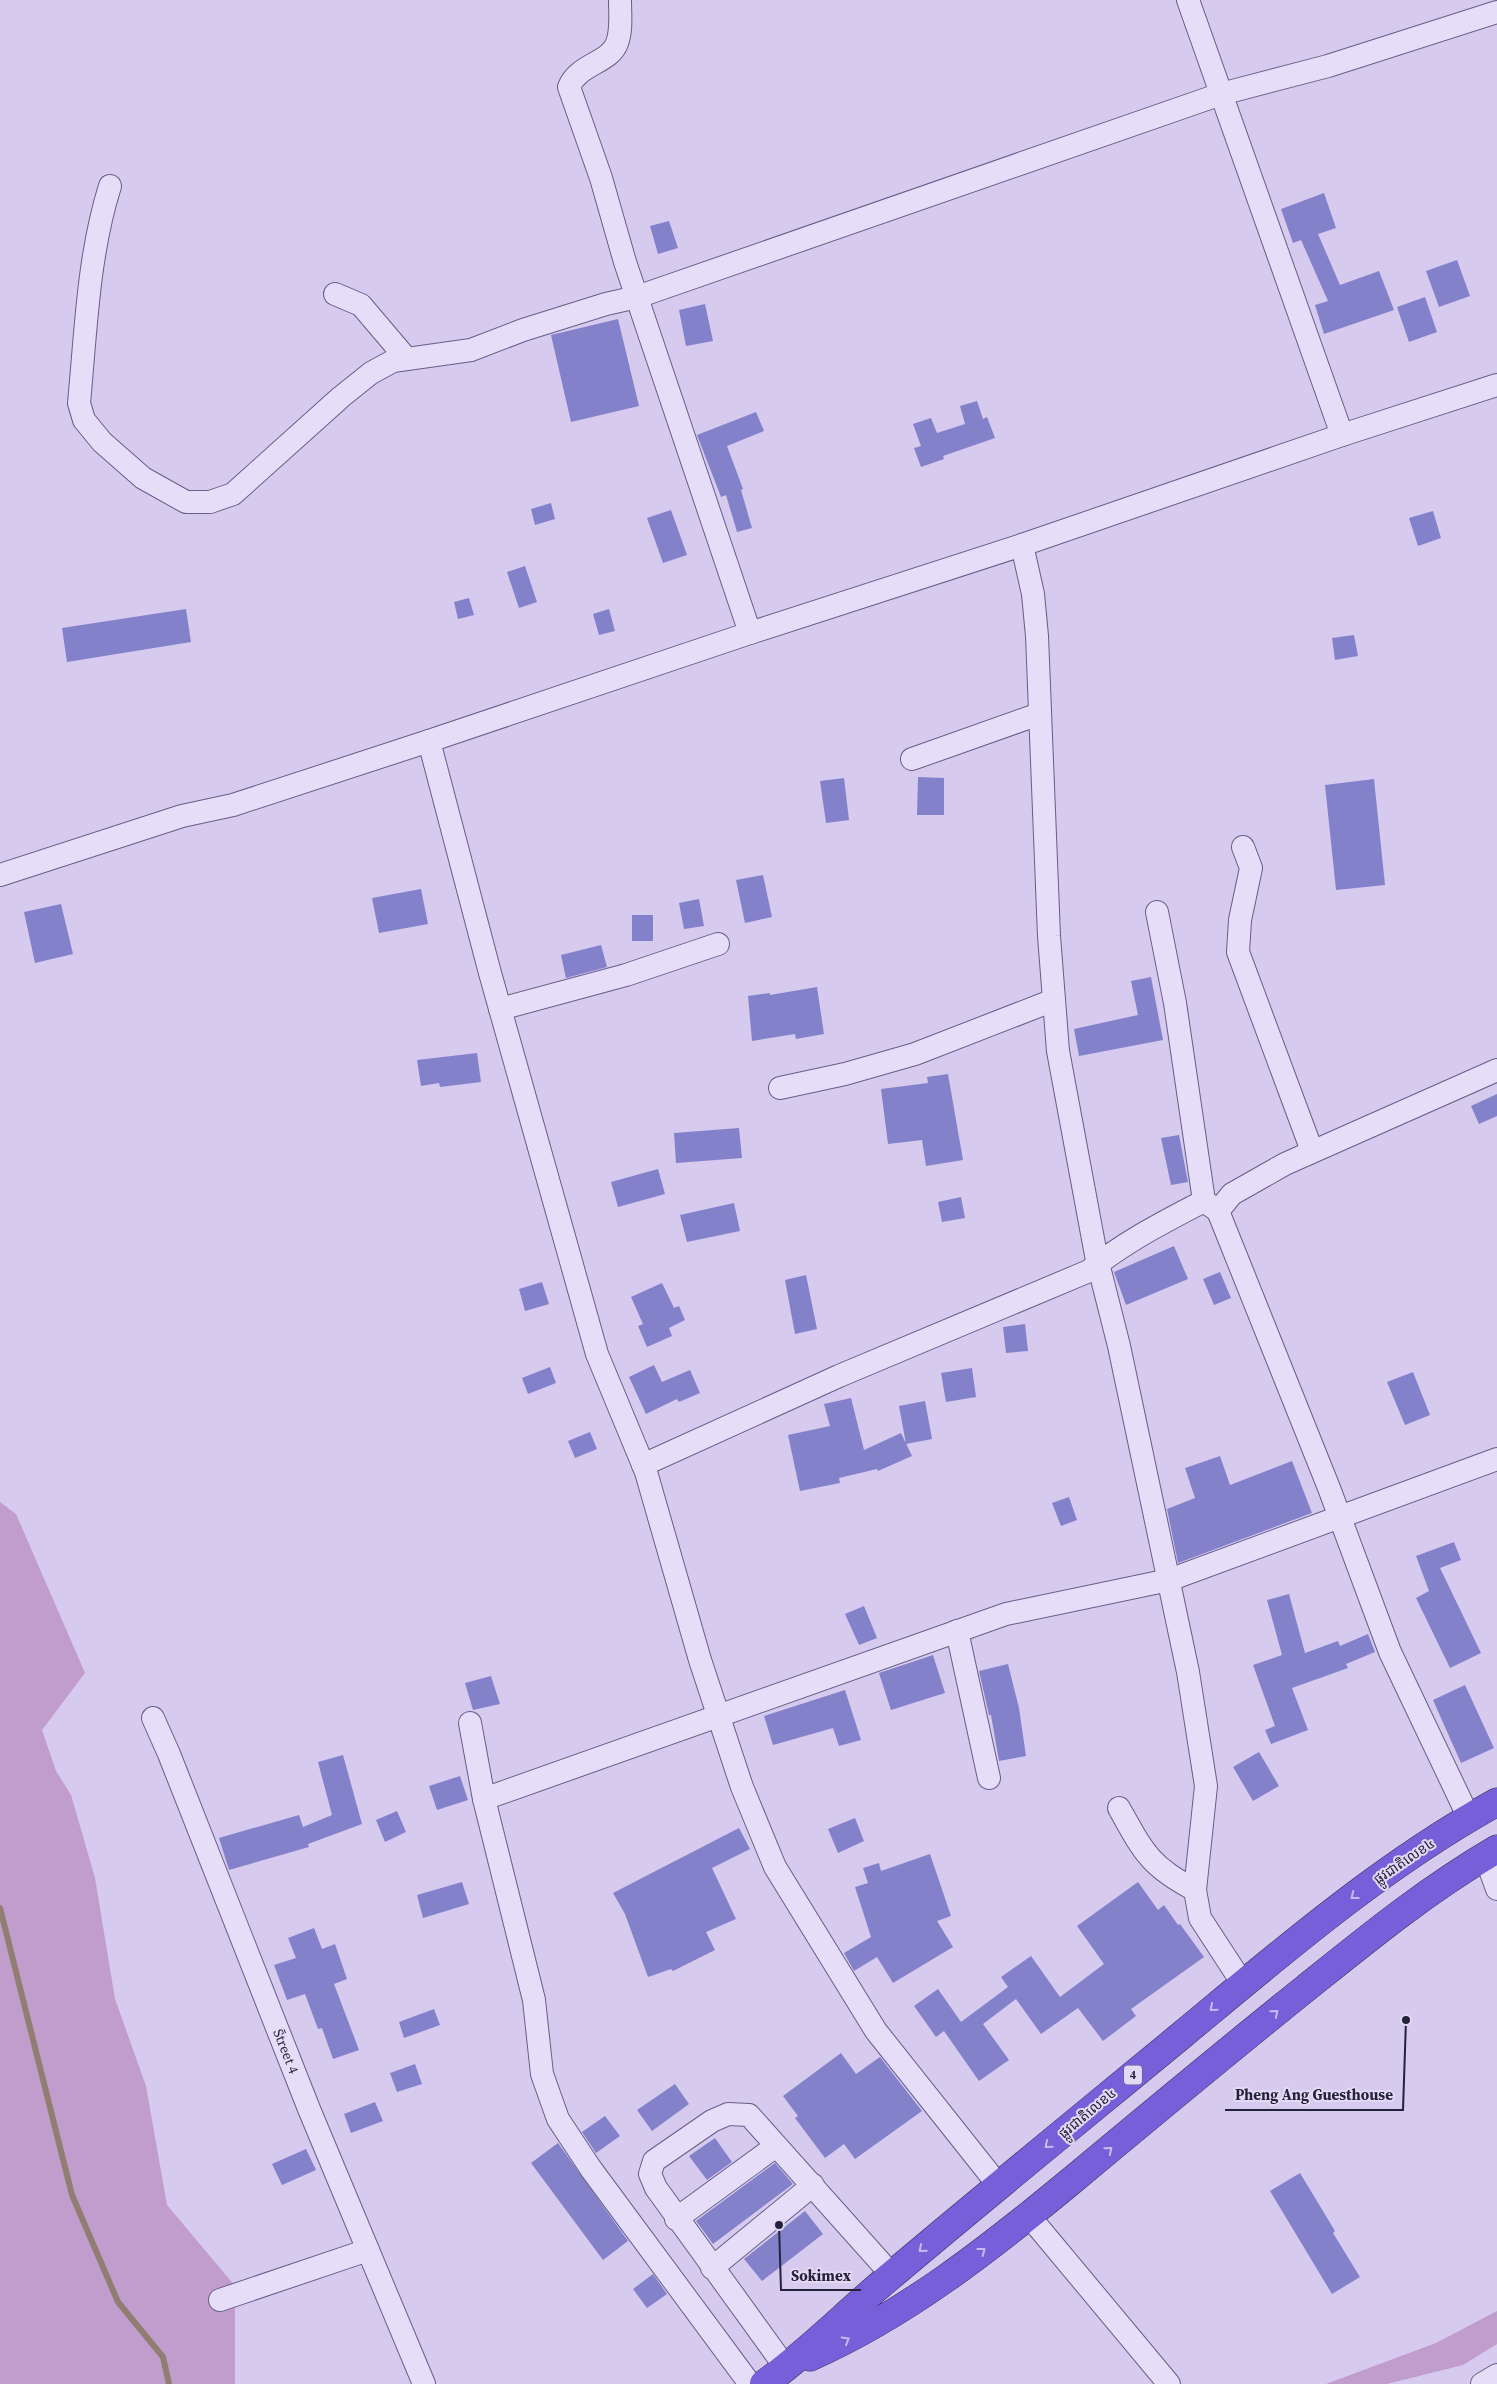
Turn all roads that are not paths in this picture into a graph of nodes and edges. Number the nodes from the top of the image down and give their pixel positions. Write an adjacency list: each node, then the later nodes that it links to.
1 (620, 0): 7 (street)
2 (1188, 0): 4 (street)
3 (1497, 12): 4 (street)
4 (1221, 94): 7 (street); 10 (street)
5 (110, 186): 8 (street)
6 (335, 294): 8 (street)
7 (637, 297): 8 (street); 12 (street)
8 (406, 358)
9 (1497, 387): 10 (street)
10 (1342, 435): 11 (street)
11 (1022, 546): 12 (street); 13 (street)
12 (750, 633): 14 (street)
13 (1039, 714): 15 (street); 20 (street)
14 (429, 741): 17 (street); 21 (street)
15 (912, 759)
16 (1244, 847): 24 (street)
17 (0, 874)
18 (1157, 912): 25 (street)
19 (718, 944): 21 (street)
20 (1054, 1000): 23 (street); 26 (street)
21 (500, 1009): 28 (street)
22 (1497, 1070): 24 (street)
23 (780, 1088)
24 (1312, 1151): 25 (street)
25 (1211, 1206): 26 (street); 29 (street)
26 (1098, 1263): 28 (street); 30 (street)
27 (1497, 1458): 29 (street)
28 (643, 1465): 32 (street)
29 (1340, 1518): 30 (street); 39 (street)
30 (1169, 1580): 31 (street); 42 (street)
31 (957, 1631): 32 (street); 35 (street)
32 (717, 1714): 36 (street); 46 (street)
33 (153, 1718): 49 (street, S̄treet 4)
34 (470, 1723): 36 (street)
35 (989, 1778)
36 (484, 1799): 56 (street)
37 (1497, 1802): 39 (highway, ផ្លូវជាតិលេខ៤ / 4)
38 (1119, 1808): 42 (street)
39 (1469, 1818): 43 (highway, ផ្លូវជាតិលេខ៤ / 4, one-way to 43)
40 (1491, 1853): 41 (street); 47 (highway, ផ្លូវជាតិលេខ៤ / 4, one-way to 40)
41 (1497, 1889)
42 (1196, 1890): 43 (street)
43 (1243, 1984): 46 (highway, ផ្លូវជាតិលេខ៤ / 4, one-way to 46)
44 (776, 2146): 45 (street); 48 (street); 48 (street)
45 (813, 2185): 50 (street); 51 (street)
46 (999, 2186): 51 (highway, ផ្លូវជាតិលេខ៤ / 4, one-way to 51)
47 (1029, 2216): 53 (highway, ផ្លូវជាតិលេខ៤ / 4, one-way to 47); 58 (street)
48 (676, 2219): 50 (street)
49 (368, 2250): 52 (street); 55 (street, S̄treet 4)
50 (712, 2268): 53 (street)
51 (892, 2274): 53 (highway, ផ្លូវជាតិលេខ៤ / 4)
52 (220, 2300)
53 (786, 2368): 57 (highway, ផ្លូវជាតិលេខ៤ / 4)
54 (1497, 2375): 59 (street)
55 (424, 2384)
56 (750, 2384)
57 (764, 2384)
58 (1169, 2384)
59 (1482, 2384)

